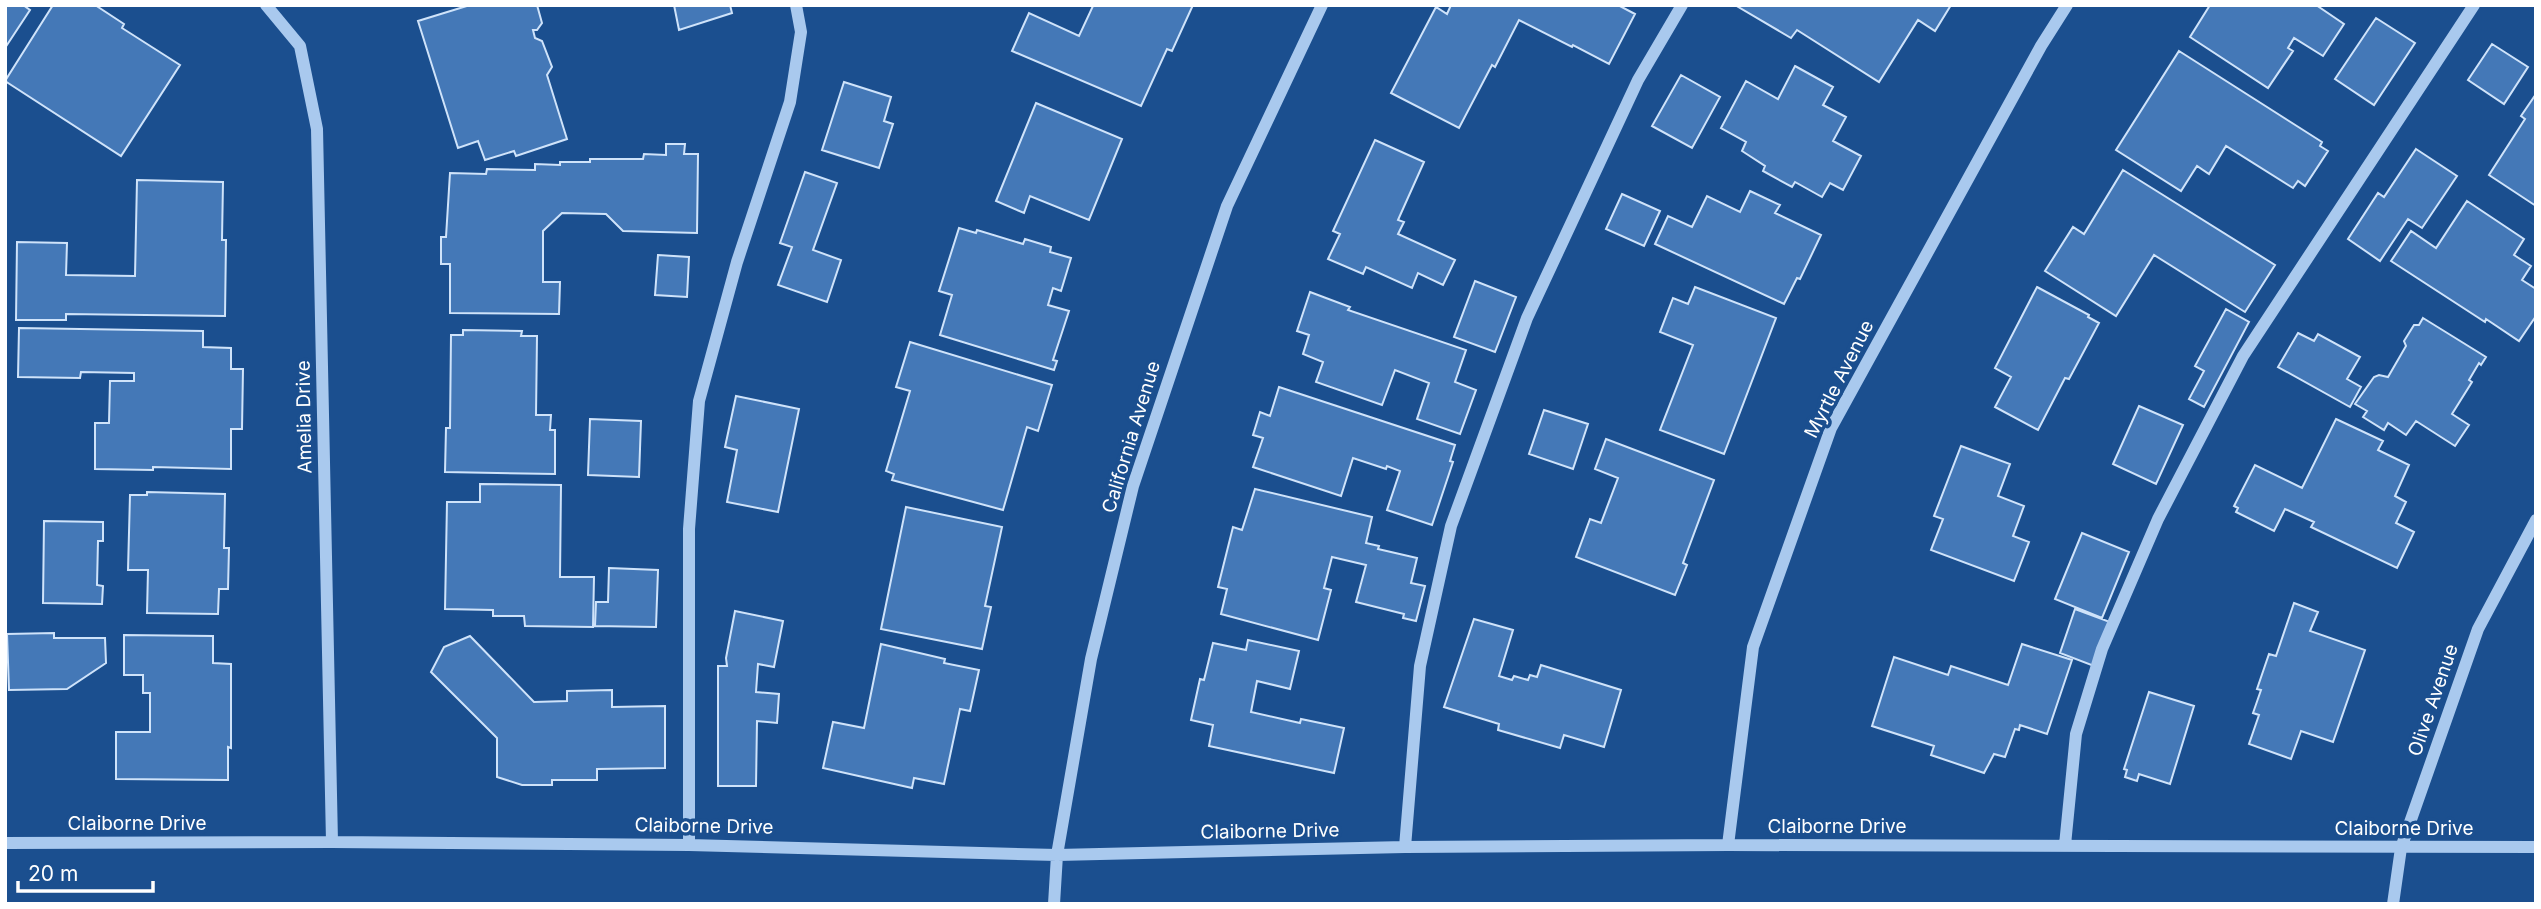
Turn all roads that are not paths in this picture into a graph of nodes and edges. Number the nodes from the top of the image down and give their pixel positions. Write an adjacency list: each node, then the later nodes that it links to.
1 (266, 5): 8 (street, Amelia Drive)
2 (796, 5): 10 (street)
3 (1322, 5): 16 (street, California Avenue)
4 (1682, 5): 13 (street)
5 (2067, 5): 11 (street, Myrtle Avenue)
6 (2474, 5): 12 (street)
7 (2536, 520): 15 (street, Olive Avenue)
8 (332, 842): 9 (street, Claiborne Drive); 10 (street, Claiborne Drive)
9 (5, 844)
10 (689, 845): 16 (street, Claiborne Drive)
11 (1728, 845): 12 (street, Claiborne Drive); 13 (street, Claiborne Drive)
12 (2065, 845): 15 (street, Claiborne Drive)
13 (1405, 847): 16 (street, Claiborne Drive)
14 (2536, 847): 15 (street, Claiborne Drive)
15 (2401, 848): 18 (street, Olive Avenue)
16 (1057, 855): 17 (street, California Avenue)
17 (1055, 904)
18 (2393, 904)

